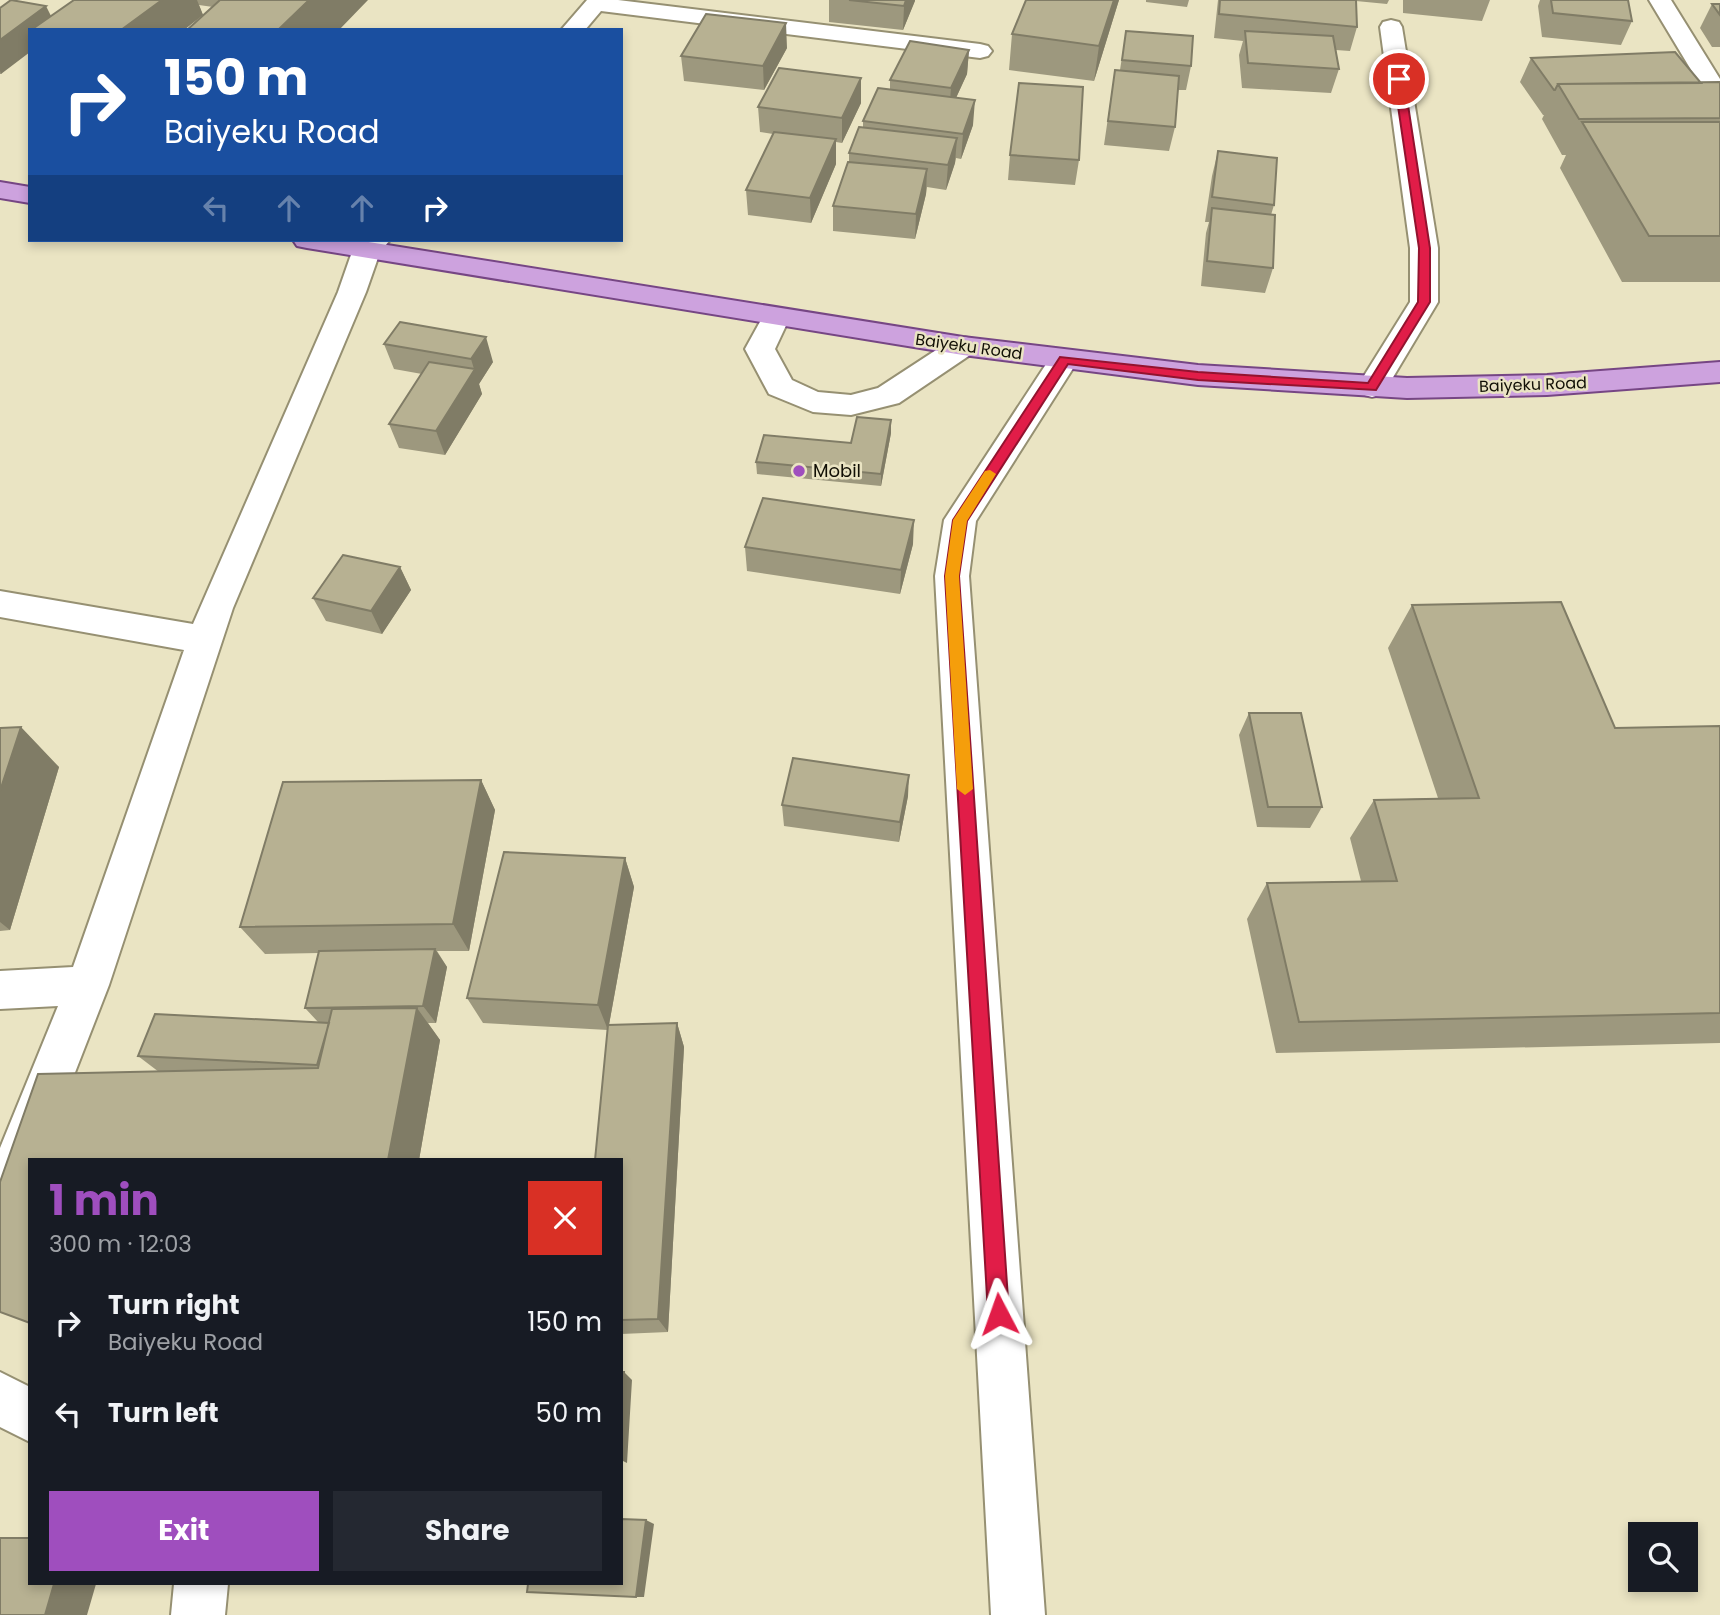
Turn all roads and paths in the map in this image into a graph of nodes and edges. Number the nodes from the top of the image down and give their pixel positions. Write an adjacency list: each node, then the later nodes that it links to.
1 (1660, 0): 6 (street)
2 (597, 2): 4 (street); 5 (street)
3 (1391, 27): 15 (street)
4 (574, 28)
5 (979, 51)
6 (1720, 98)
7 (0, 190): 8 (main road)
8 (28, 195)
9 (333, 242): 10 (main road, Baiyeku Road)
10 (371, 245): 11 (main road, Baiyeku Road); 17 (street)
11 (776, 317): 12 (main road, Baiyeku Road); 12 (street)
12 (963, 346): 13 (main road, Baiyeku Road)
13 (1064, 359): 15 (main road, Baiyeku Road); 25 (street)
14 (1720, 372): 15 (main road, Baiyeku Road)
15 (1372, 387)
16 (0, 604): 17 (street)
17 (205, 640): 18 (street)
18 (88, 985): 19 (street); 20 (street)
19 (0, 990)
20 (0, 1205)
21 (0, 1397): 22 (street)
22 (28, 1416)
23 (201, 1585): 24 (street)
24 (198, 1615)
25 (1018, 1615)

